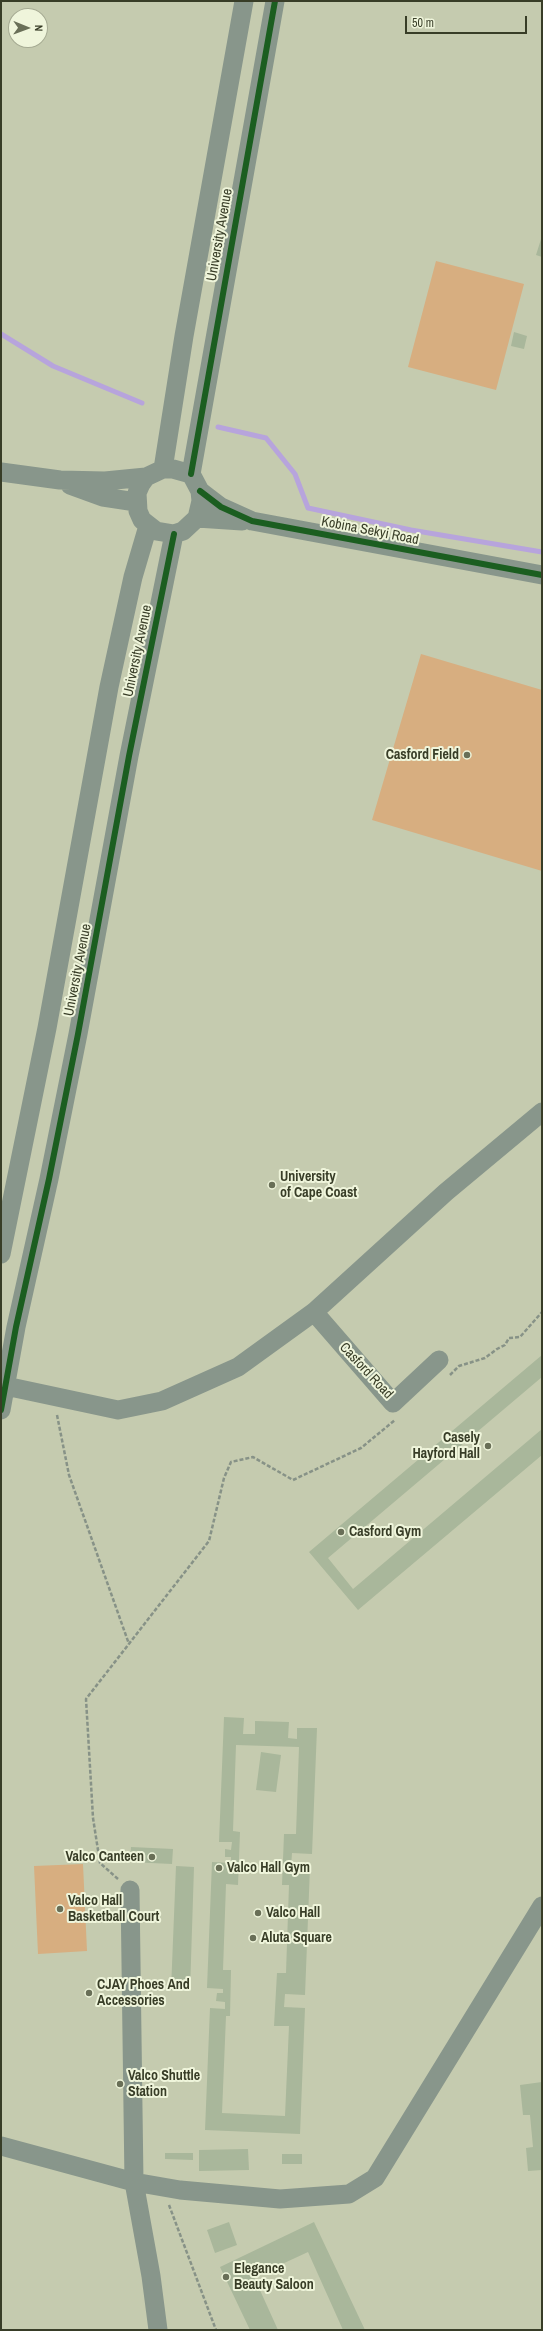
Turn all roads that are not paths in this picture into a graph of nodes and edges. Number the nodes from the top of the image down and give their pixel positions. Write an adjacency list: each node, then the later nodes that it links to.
1 (244, 1): 3 (street, University Avenue)
2 (275, 1): 5 (street, University Avenue)
3 (163, 469): 5 (street); 6 (street)
4 (1, 472): 7 (street)
5 (191, 474): 8 (street)
6 (146, 477): 7 (street); 9 (street)
7 (60, 480): 9 (street)
8 (200, 491): 10 (street); 11 (street, Kobina Sekyi Road)
9 (136, 502): 12 (street)
10 (197, 518): 11 (street); 13 (street)
11 (252, 522): 14 (street, Kobina Sekyi Road)
12 (148, 526): 13 (street); 16 (street, University Avenue)
13 (174, 534): 19 (street, University Avenue)
14 (542, 575)
15 (542, 1112): 17 (street)
16 (1, 1254)
17 (314, 1312): 18 (street, Casford Road); 19 (street)
18 (439, 1360)
19 (3, 1386): 20 (street, University Avenue)
20 (1, 1410)
21 (130, 1890): 24 (street)
22 (541, 1910): 24 (street)
23 (1, 2146): 24 (street)
24 (134, 2182): 25 (street)
25 (158, 2330)

